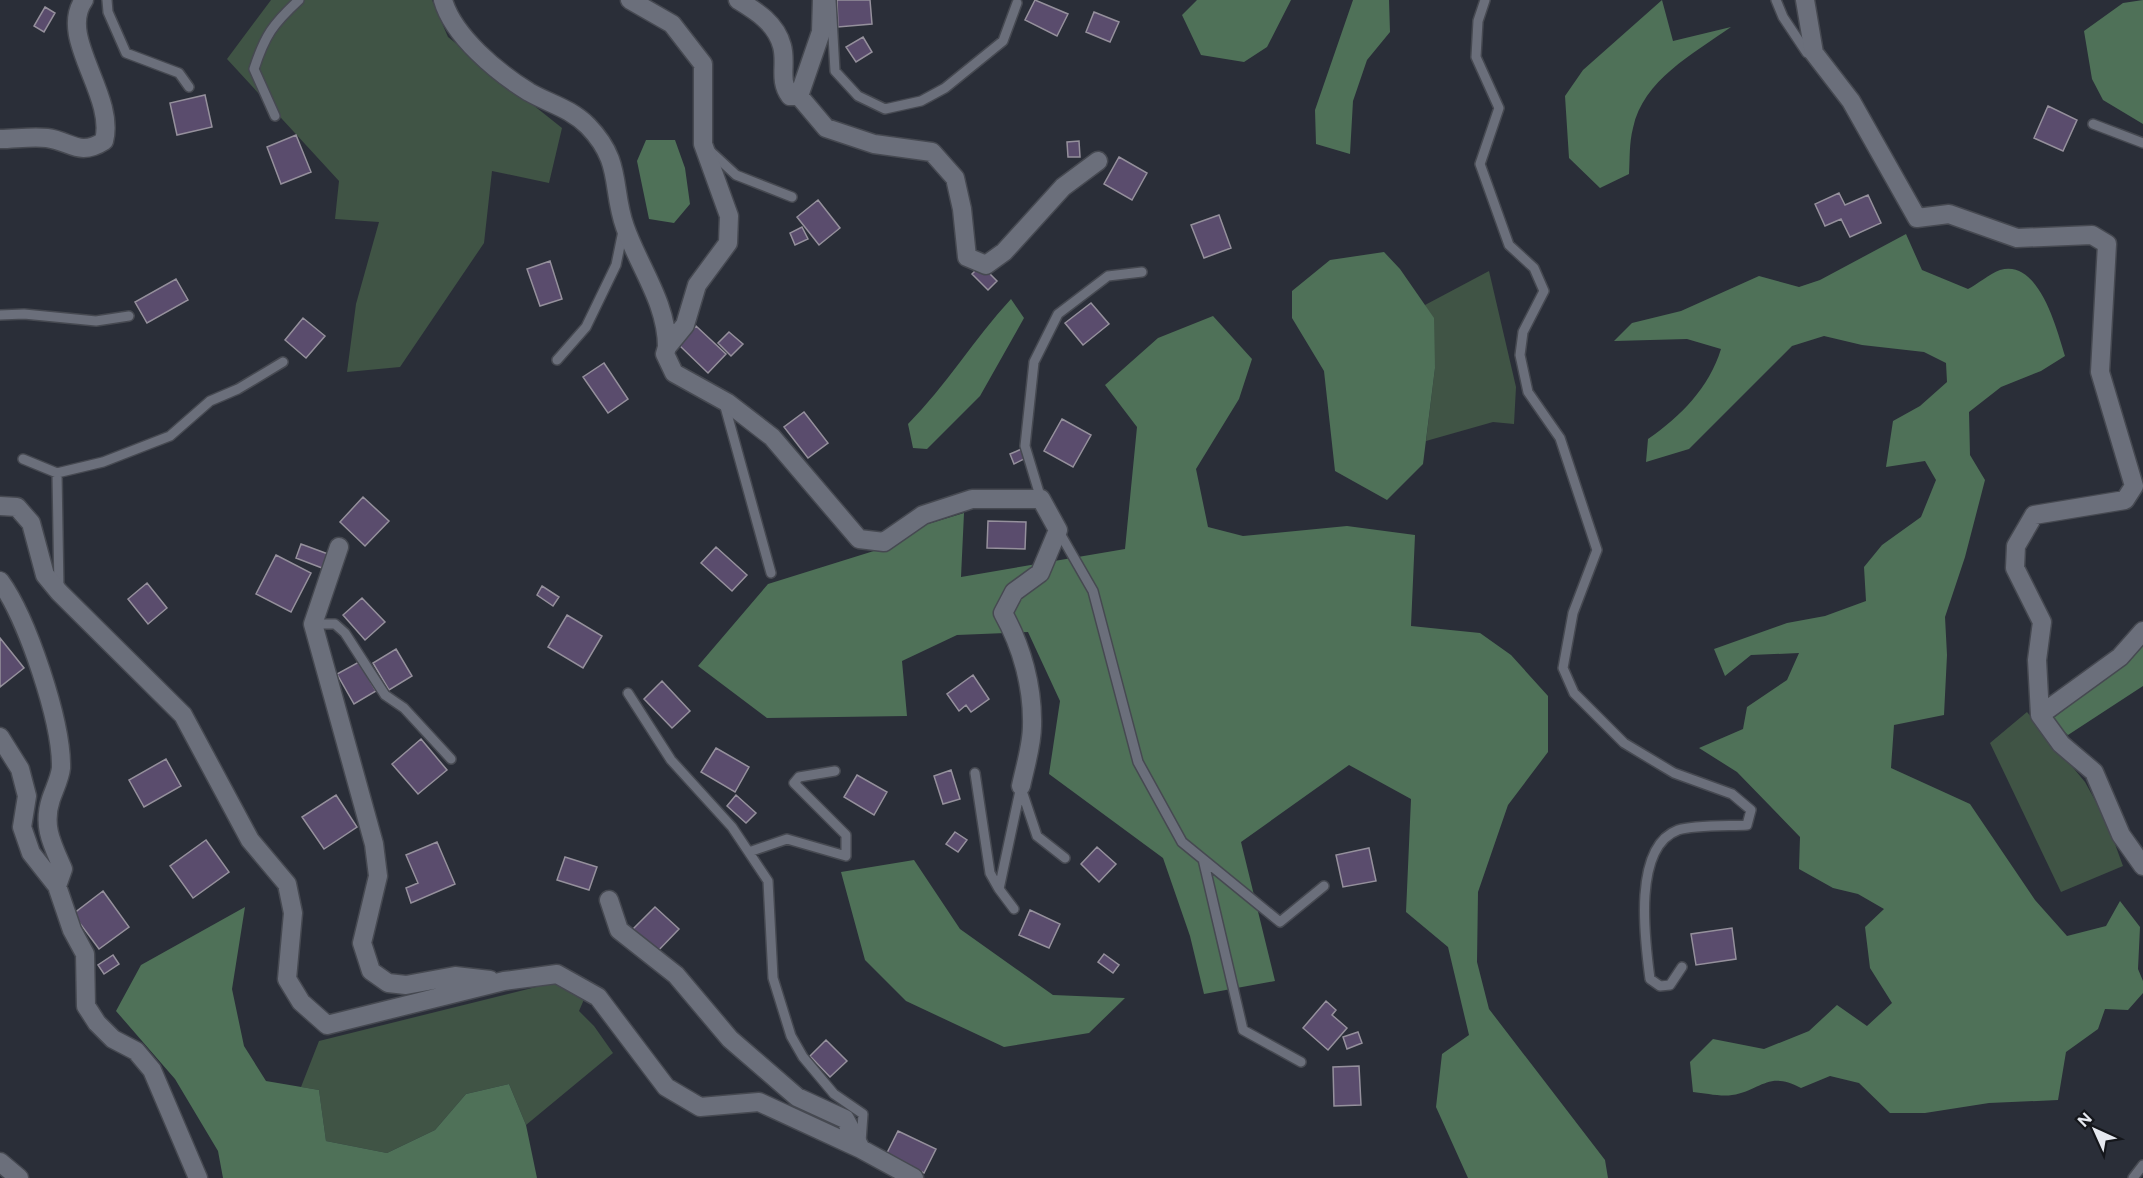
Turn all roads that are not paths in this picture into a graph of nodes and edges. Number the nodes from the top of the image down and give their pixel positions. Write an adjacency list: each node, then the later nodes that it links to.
1 (84, 0): 18 (street)
2 (107, 0): 14 (lane)
3 (299, 0): 16 (lane)
4 (443, 0): 23 (street)
5 (630, 0): 20 (street)
6 (738, 0): 15 (street)
7 (822, 0): 15 (street)
8 (831, 0): 12 (lane)
9 (1485, 0): 58 (lane)
10 (1776, 0): 13 (lane)
11 (1805, 0): 13 (street)
12 (1017, 3)
13 (1814, 53): 43 (street)
14 (189, 87)
15 (800, 96): 21 (street)
16 (275, 116)
17 (2093, 124): 19 (lane)
18 (0, 139)
19 (2143, 143)
20 (703, 144): 22 (lane); 27 (street)
21 (1098, 161)
22 (792, 197)
23 (624, 225): 27 (street); 28 (lane)
24 (1142, 272): 33 (lane)
25 (0, 315): 26 (lane)
26 (129, 316)
27 (667, 347): 30 (street)
28 (557, 360)
29 (283, 362): 32 (lane)
30 (724, 401): 33 (street); 37 (lane)
31 (23, 459): 32 (lane)
32 (57, 473): 39 (lane)
33 (1041, 499): 35 (street)
34 (0, 506): 39 (street)
35 (1058, 530): 48 (street); 51 (lane)
36 (339, 547): 40 (street)
37 (771, 573)
38 (0, 581): 53 (street)
39 (59, 592): 59 (street)
40 (313, 624): 45 (lane); 59 (street)
41 (2143, 631): 43 (street)
42 (628, 693): 49 (lane)
43 (2040, 715): 52 (street)
44 (0, 737): 53 (street)
45 (451, 759)
46 (835, 771): 49 (lane)
47 (975, 773): 55 (lane)
48 (1021, 786): 50 (lane); 55 (lane)
49 (749, 852): 61 (lane)
50 (1065, 858)
51 (1203, 859): 54 (lane); 60 (lane)
52 (2143, 866)
53 (57, 886): 65 (street)
54 (1324, 886)
55 (999, 889): 57 (lane)
56 (609, 900): 61 (street)
57 (1014, 909)
58 (1682, 967)
59 (504, 981): 61 (street)
60 (1301, 1062)
61 (861, 1149): 66 (street)
62 (0, 1162): 64 (street)
63 (2143, 1165): 67 (lane)
64 (19, 1178)
65 (198, 1178)
66 (914, 1178)
67 (2133, 1178)

